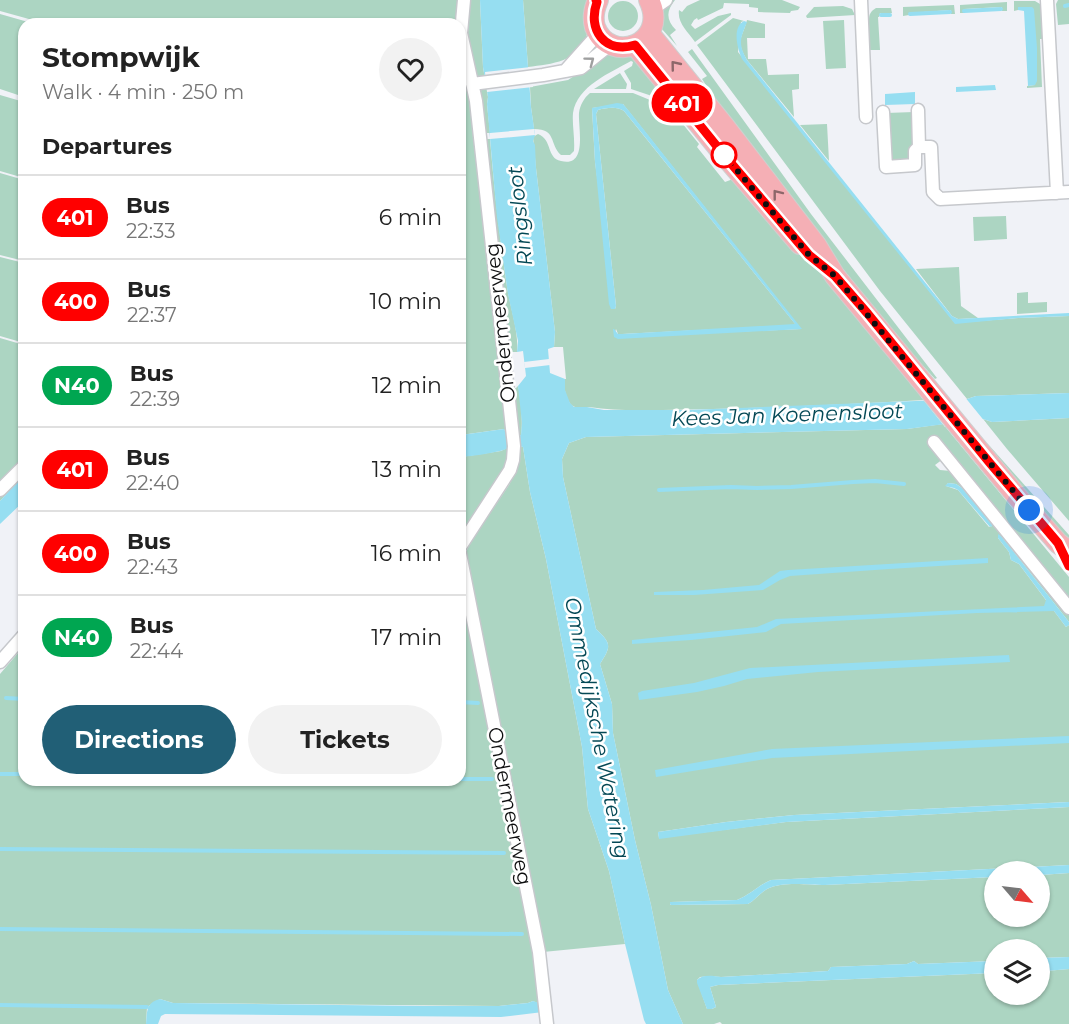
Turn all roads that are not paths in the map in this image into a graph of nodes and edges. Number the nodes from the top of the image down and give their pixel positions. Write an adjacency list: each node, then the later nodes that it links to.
1 (464, 0): 6 (street, Ondermeerweg)
2 (861, 0): 13 (street)
3 (1047, 0): 15 (street)
4 (597, 1): 7 (main road)
5 (656, 3): 8 (main road)
6 (462, 18)
7 (604, 39): 8 (main road); 10 (street)
8 (642, 39): 20 (main road)
9 (466, 56): 10 (street, Ondermeerweg)
10 (472, 84): 19 (street, Ondermeerweg)
11 (918, 110): 14 (street)
12 (883, 112): 14 (street)
13 (866, 117)
14 (919, 147): 15 (street)
15 (1063, 192)
16 (934, 442): 23 (street)
17 (18, 472): 18 (street)
18 (0, 490)
19 (466, 538)
20 (1064, 547): 21 (main road)
21 (1069, 566)
22 (466, 584): 26 (street, Ondermeerweg)
23 (1069, 608)
24 (18, 642): 25 (street)
25 (0, 662)
26 (547, 1024)

